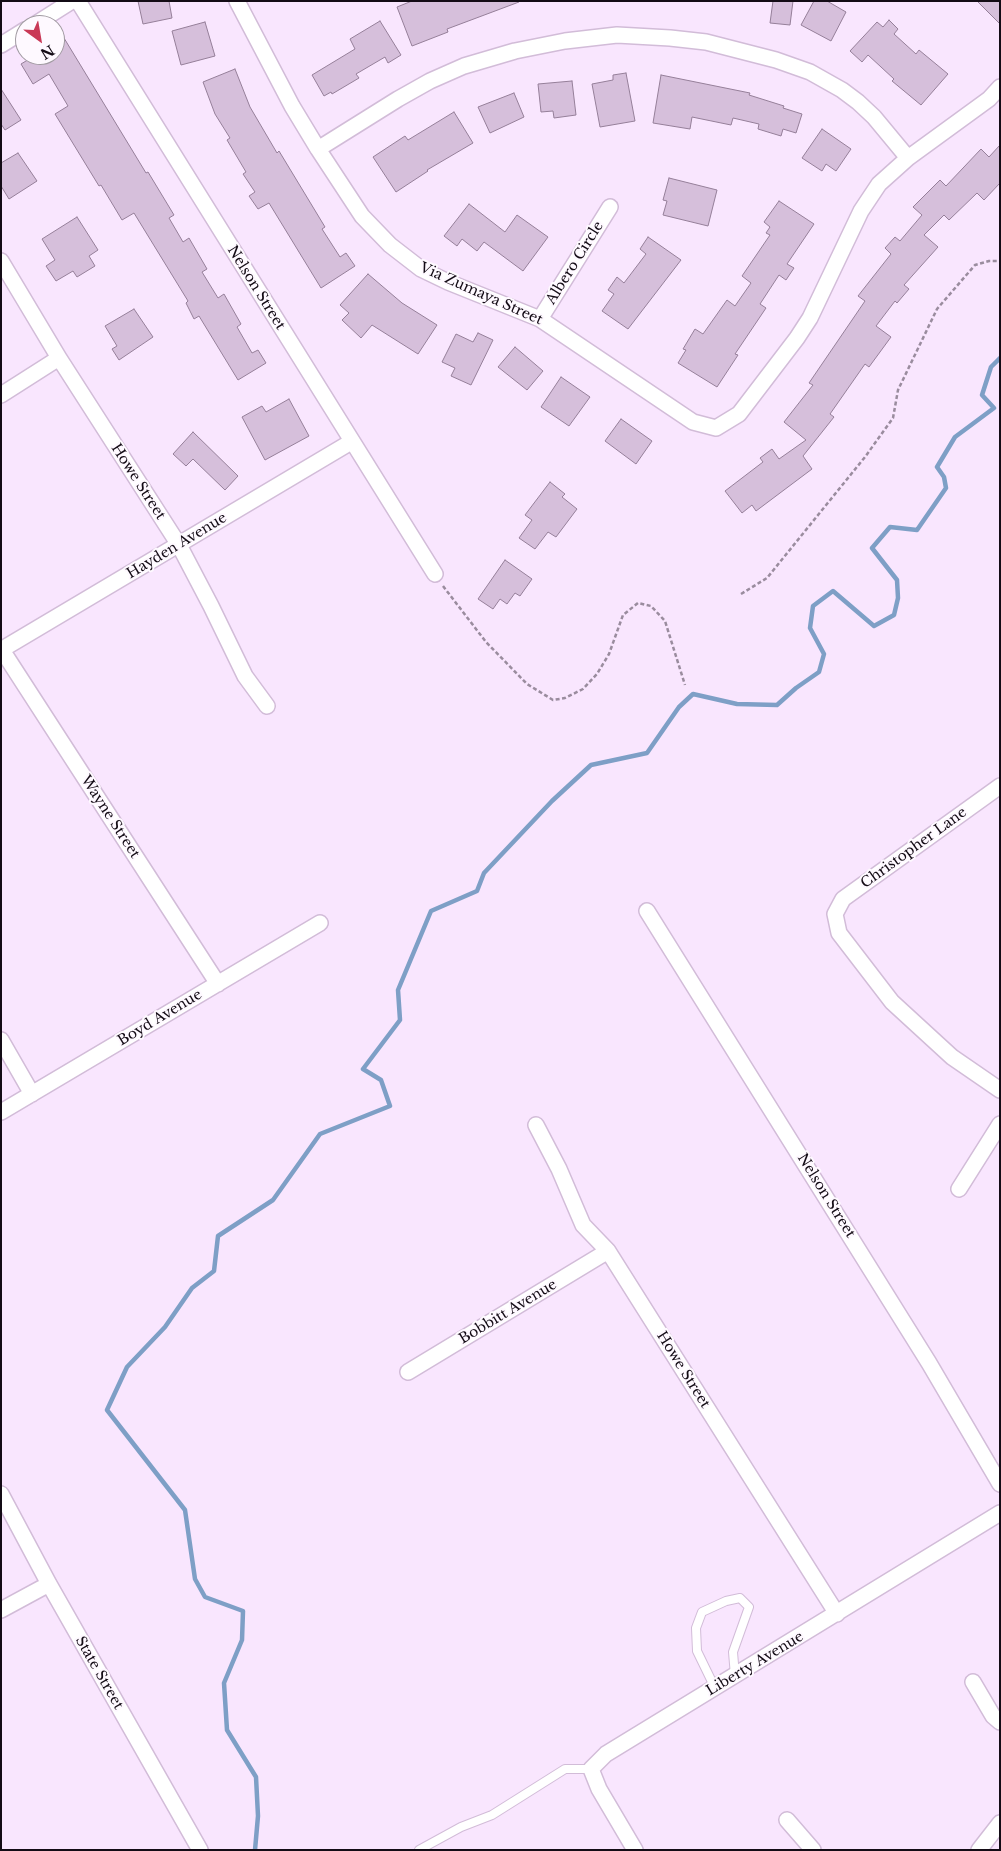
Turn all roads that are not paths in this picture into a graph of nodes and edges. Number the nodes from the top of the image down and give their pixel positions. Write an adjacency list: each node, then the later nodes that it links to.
1 (72, 1): 4 (street)
2 (78, 1): 15 (street, Nelson Street)
3 (238, 1): 8 (street, Via Zumaya Street)
4 (50, 15)
5 (15, 36): 6 (street)
6 (1, 45)
7 (1000, 86): 9 (street)
8 (318, 149): 9 (street); 12 (street, Via Zumaya Street)
9 (908, 158): 12 (street, Via Zumaya Street)
10 (610, 208): 12 (street, Albero Circle)
11 (1, 261): 13 (street, Howe Street)
12 (540, 318)
13 (59, 358): 14 (street); 16 (street, Howe Street)
14 (1, 395)
15 (351, 442): 16 (street, Hayden Avenue); 17 (street, Nelson Street)
16 (179, 545): 18 (street, Hayden Avenue); 19 (street, Howe Street)
17 (435, 574)
18 (1, 650): 23 (street, Wayne Street)
19 (267, 706)
20 (1000, 786): 25 (street, Christopher Lane)
21 (648, 910): 33 (street, Nelson Street)
22 (320, 923): 23 (street, Boyd Avenue)
23 (218, 984): 26 (street, Boyd Avenue)
24 (1, 1040): 26 (street)
25 (1000, 1090)
26 (32, 1094): 27 (street, Boyd Avenue)
27 (1, 1112)
28 (1000, 1124): 30 (street)
29 (536, 1125): 31 (street, Howe Street)
30 (959, 1189)
31 (608, 1251): 32 (street, Bobbitt Avenue); 38 (street, Howe Street)
32 (408, 1372)
33 (1000, 1484)
34 (1, 1494): 36 (street, State Street)
35 (1000, 1513): 38 (street, Liberty Avenue)
36 (49, 1584): 37 (street); 46 (street, State Street)
37 (1, 1610)
38 (837, 1614): 39 (street, Liberty Avenue)
39 (735, 1676): 41 (street, Liberty Avenue); 41 (lane)
40 (973, 1682): 42 (street)
41 (715, 1688): 43 (street, Liberty Avenue)
42 (1000, 1722)
43 (591, 1770): 47 (lane); 48 (street)
44 (787, 1820): 49 (street)
45 (1000, 1823): 50 (street)
46 (200, 1850)
47 (419, 1850)
48 (635, 1850)
49 (813, 1850)
50 (979, 1850)

